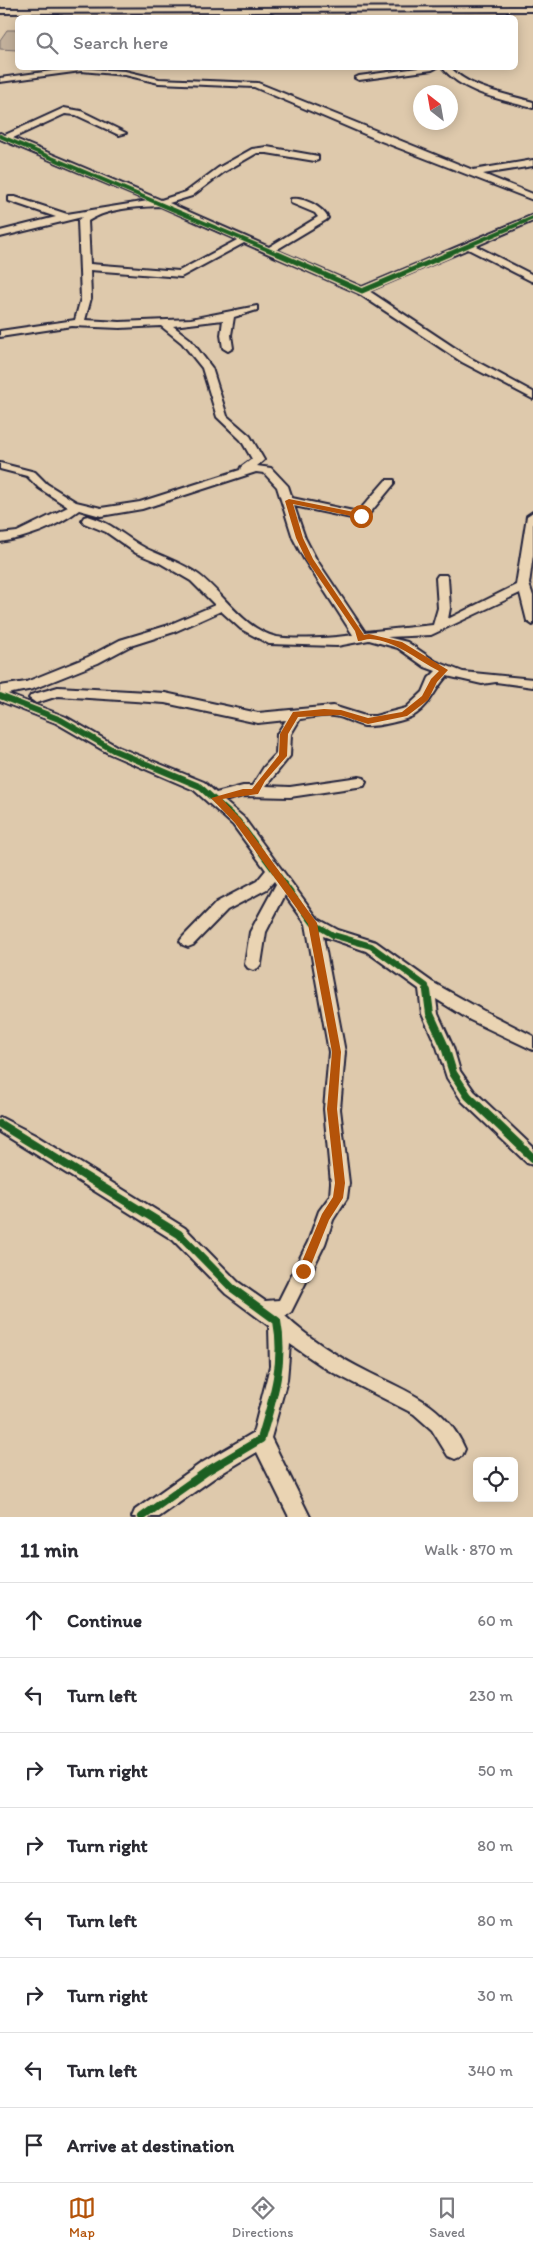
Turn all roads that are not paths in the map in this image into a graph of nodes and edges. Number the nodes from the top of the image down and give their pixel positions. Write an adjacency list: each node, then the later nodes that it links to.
1 (533, 9): 3 (street)
2 (0, 11): 4 (street)
3 (455, 13): 4 (street)
4 (97, 14)
5 (80, 70): 10 (street)
6 (97, 70): 17 (street)
7 (417, 70): 9 (street)
8 (449, 70): 11 (street)
9 (359, 78)
10 (0, 80)
11 (533, 105)
12 (122, 133): 13 (street)
13 (3, 137): 23 (street)
14 (315, 158): 23 (street)
15 (533, 163): 16 (street)
16 (500, 170): 17 (street); 18 (street)
17 (472, 173): 18 (street)
18 (492, 181): 19 (street)
19 (533, 197)
20 (12, 199): 24 (street)
21 (294, 201): 30 (street)
22 (83, 203): 26 (street)
23 (161, 203): 26 (street); 28 (street)
24 (66, 217): 26 (street); 27 (street)
25 (533, 218): 29 (street)
26 (82, 220): 31 (street)
27 (0, 234)
28 (243, 240): 30 (street); 31 (street)
29 (467, 246): 32 (street); 33 (street)
30 (268, 251): 33 (street)
31 (85, 267): 36 (street)
32 (533, 279)
33 (362, 291): 40 (street)
34 (254, 308): 35 (street)
35 (229, 315): 37 (street); 39 (street)
36 (79, 323): 37 (street); 38 (street)
37 (164, 324): 42 (street)
38 (0, 334)
39 (228, 348)
40 (533, 396)
41 (0, 466): 45 (street)
42 (237, 475): 44 (street); 45 (street)
43 (390, 482): 44 (street)
44 (289, 501): 55 (street)
45 (76, 506): 48 (street)
46 (533, 516): 49 (street)
47 (88, 520): 52 (street)
48 (0, 538)
49 (530, 556): 51 (street)
50 (442, 578): 54 (street)
51 (523, 586): 53 (street); 54 (street)
52 (223, 606): 55 (street); 57 (street)
53 (533, 622)
54 (440, 628): 55 (street)
55 (365, 638): 56 (street)
56 (444, 670): 58 (street); 62 (street)
57 (41, 682): 59 (street); 61 (street)
58 (533, 683)
59 (0, 690)
60 (0, 696): 63 (street)
61 (36, 698): 62 (street); 63 (street)
62 (296, 714): 65 (street)
63 (52, 716): 66 (street)
64 (359, 782): 65 (street)
65 (255, 792): 66 (street)
66 (215, 798): 67 (street)
67 (274, 871): 68 (street); 70 (street)
68 (283, 884): 69 (street); 71 (street)
69 (313, 923): 72 (street); 76 (street)
70 (188, 941)
71 (253, 964)
72 (426, 986): 73 (street); 75 (street)
73 (533, 1043)
74 (0, 1124): 76 (street)
75 (533, 1158)
76 (276, 1312): 77 (street); 78 (street)
77 (261, 1439): 79 (street); 80 (street)
78 (455, 1449)
79 (142, 1517)
80 (300, 1517)

